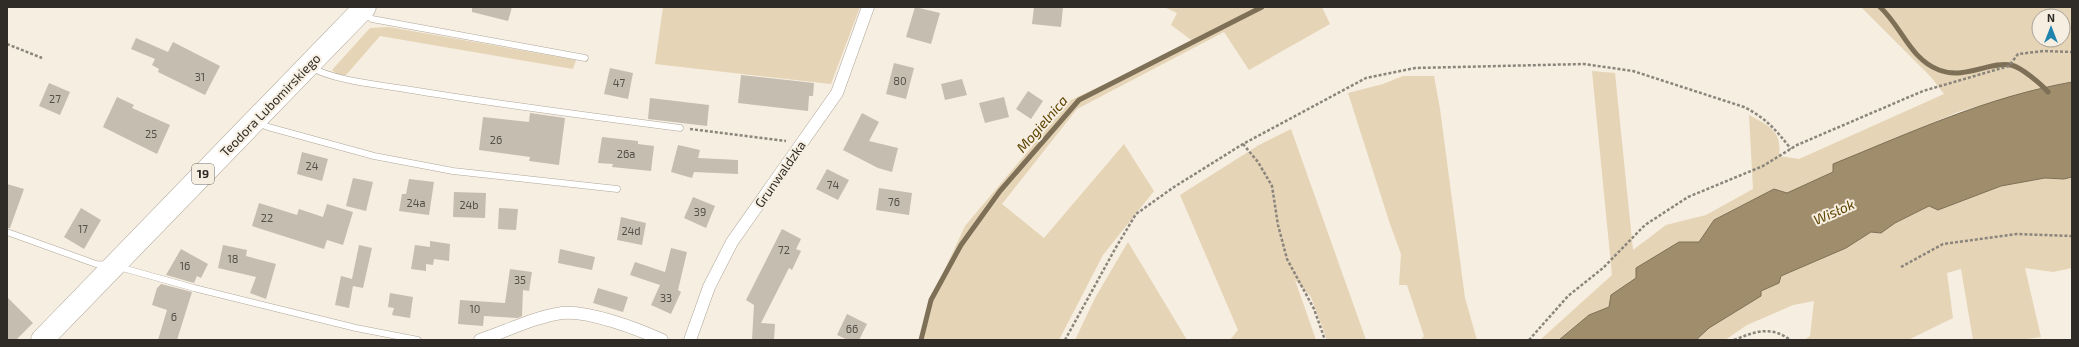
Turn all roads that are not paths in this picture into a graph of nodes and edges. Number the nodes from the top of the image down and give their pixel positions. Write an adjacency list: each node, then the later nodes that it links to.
1 (868, 7): 14 (street, Grunwaldzka)
2 (363, 9): 3 (lane); 4 (highway, Teodora Lubomirskiego / 19)
3 (585, 58)
4 (308, 65): 5 (highway, Teodora Lubomirskiego / 19); 6 (lane)
5 (254, 121): 7 (lane); 9 (highway, Teodora Lubomirskiego / 19)
6 (680, 128)
7 (617, 189)
8 (7, 232): 9 (lane)
9 (114, 266): 10 (highway, Teodora Lubomirskiego / 19); 11 (lane)
10 (42, 340)
11 (418, 340)
12 (480, 340): 13 (street)
13 (662, 340)
14 (690, 340)

